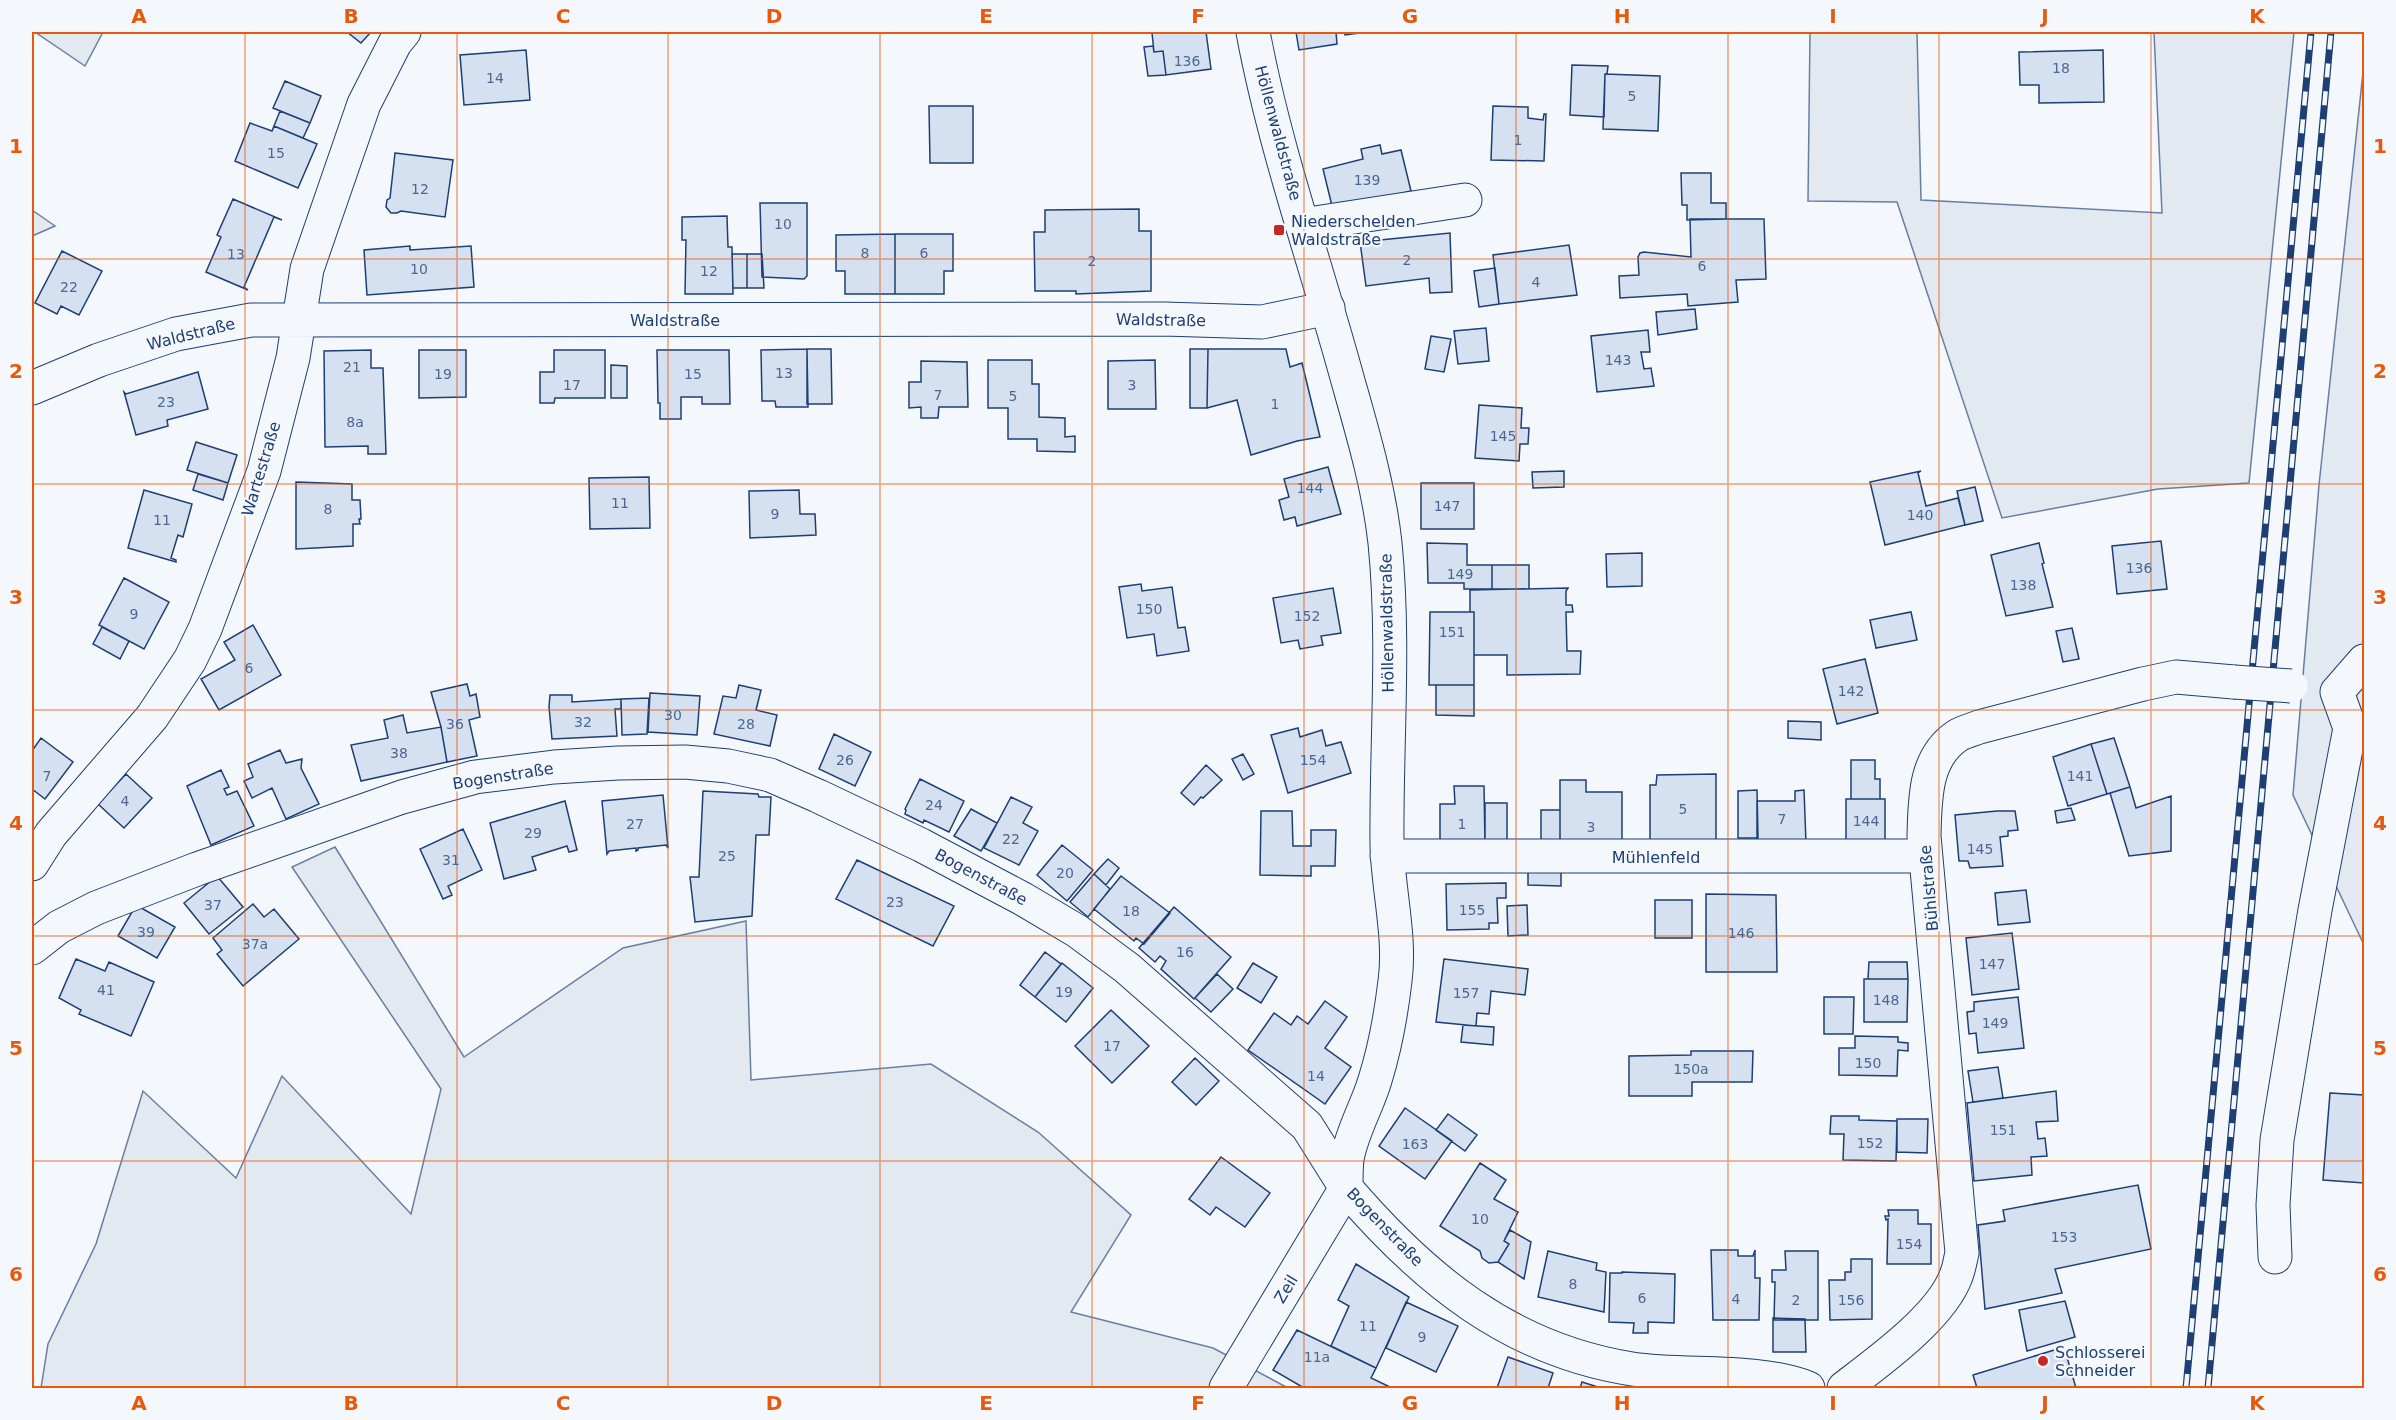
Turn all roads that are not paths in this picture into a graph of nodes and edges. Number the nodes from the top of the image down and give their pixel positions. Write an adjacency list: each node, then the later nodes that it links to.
1 (404, 32): 6 (street, Wartestraße)
2 (1252, 32): 4 (street, Höllenwaldstraße)
3 (1466, 200): 4 (street)
4 (1302, 225): 5 (street, Höllenwaldstraße)
5 (1328, 308): 6 (street, Waldstraße); 10 (street, Höllenwaldstraße)
6 (298, 319): 7 (street, Waldstraße); 12 (street, Wartestraße)
7 (32, 388)
8 (2364, 661): 9 (street)
9 (2337, 692): 11 (street, Bühlstraße, bridge); 15 (street)
10 (1387, 856): 11 (street, Mühlenfeld); 14 (street, Höllenwaldstraße)
11 (1925, 856): 18 (street, Bühlstraße)
12 (32, 864)
13 (32, 948): 14 (street, Bogenstraße)
14 (1346, 1188): 16 (street, Zeil); 17 (street, Bogenstraße)
15 (2275, 1257)
16 (1226, 1389)
17 (1808, 1389)
18 (1844, 1389)

